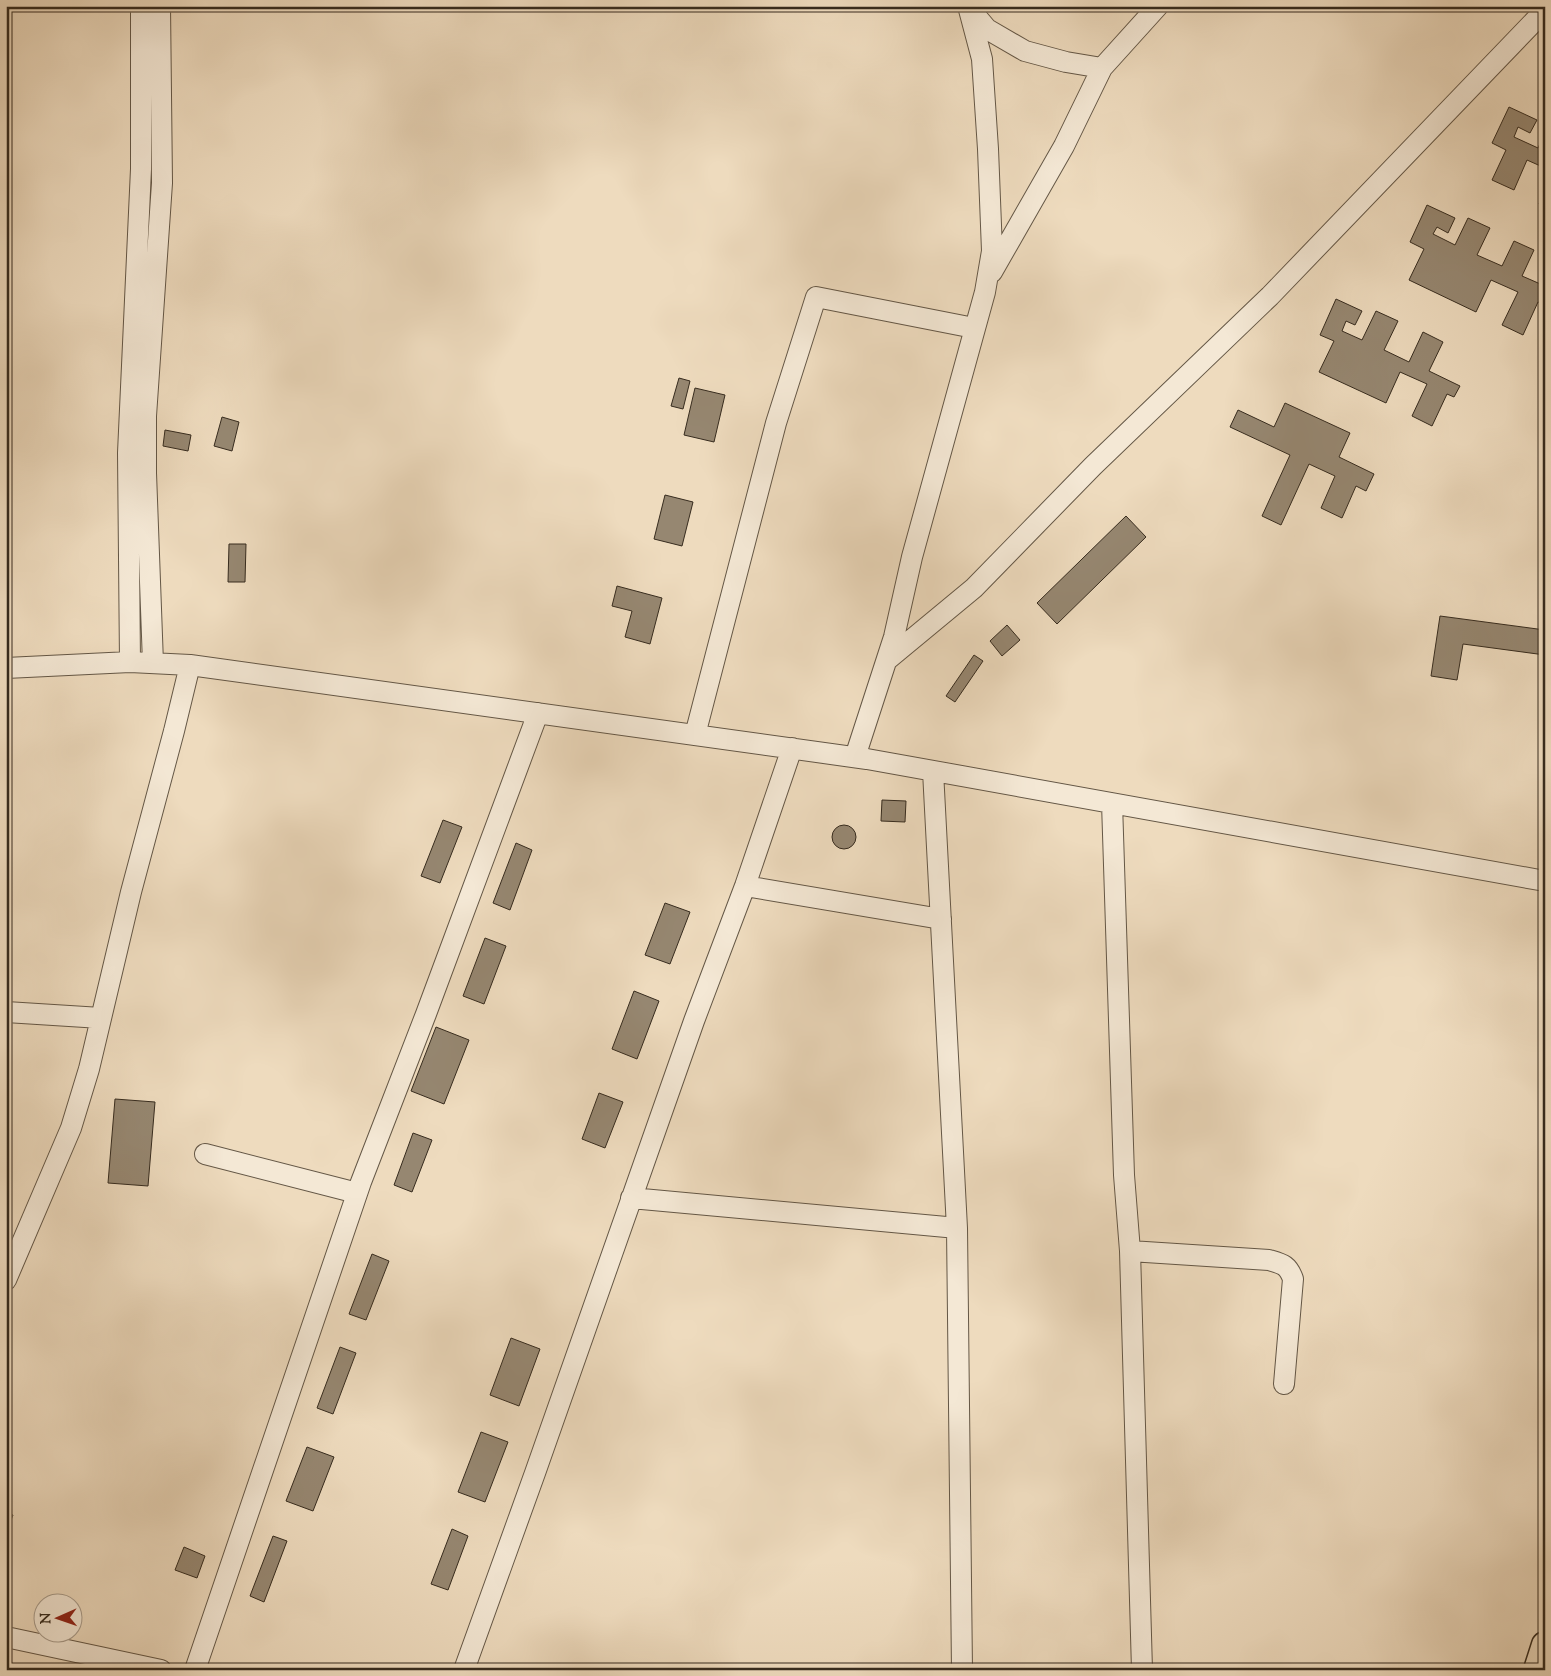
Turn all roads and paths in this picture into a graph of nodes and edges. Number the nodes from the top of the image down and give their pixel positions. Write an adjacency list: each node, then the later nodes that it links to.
1 (141, 6): 10 (street)
2 (160, 6): 11 (street)
3 (968, 6): 6 (street); 7 (street)
4 (1158, 6): 6 (street)
5 (1545, 10): 9 (street)
6 (1102, 68): 7 (street)
7 (987, 281): 8 (street)
8 (974, 328): 9 (street); 15 (street)
9 (887, 660): 17 (street)
10 (130, 662): 11 (street); 13 (street)
11 (153, 663): 12 (street)
12 (190, 665): 14 (street); 24 (street)
13 (6, 668)
14 (538, 713): 15 (street); 26 (street)
15 (695, 735): 16 (street)
16 (792, 748): 17 (street); 21 (street)
17 (855, 757): 18 (street)
18 (933, 771): 19 (street); 22 (street)
19 (1112, 803): 20 (street); 29 (street)
20 (1545, 881)
21 (745, 886): 22 (street); 27 (street)
22 (941, 919): 28 (street)
23 (6, 1012): 24 (street)
24 (101, 1018): 30 (street)
25 (205, 1154): 26 (street)
26 (357, 1193): 35 (street)
27 (632, 1198): 28 (street); 36 (street)
28 (957, 1228): 37 (street)
29 (1130, 1251): 31 (street); 38 (street)
30 (6, 1280)
31 (1284, 1384)
32 (6, 1637): 34 (street)
33 (1545, 1645): 39 (main road)
34 (161, 1670)
35 (194, 1670)
36 (464, 1670)
37 (962, 1670)
38 (1142, 1670)
39 (1537, 1670)

